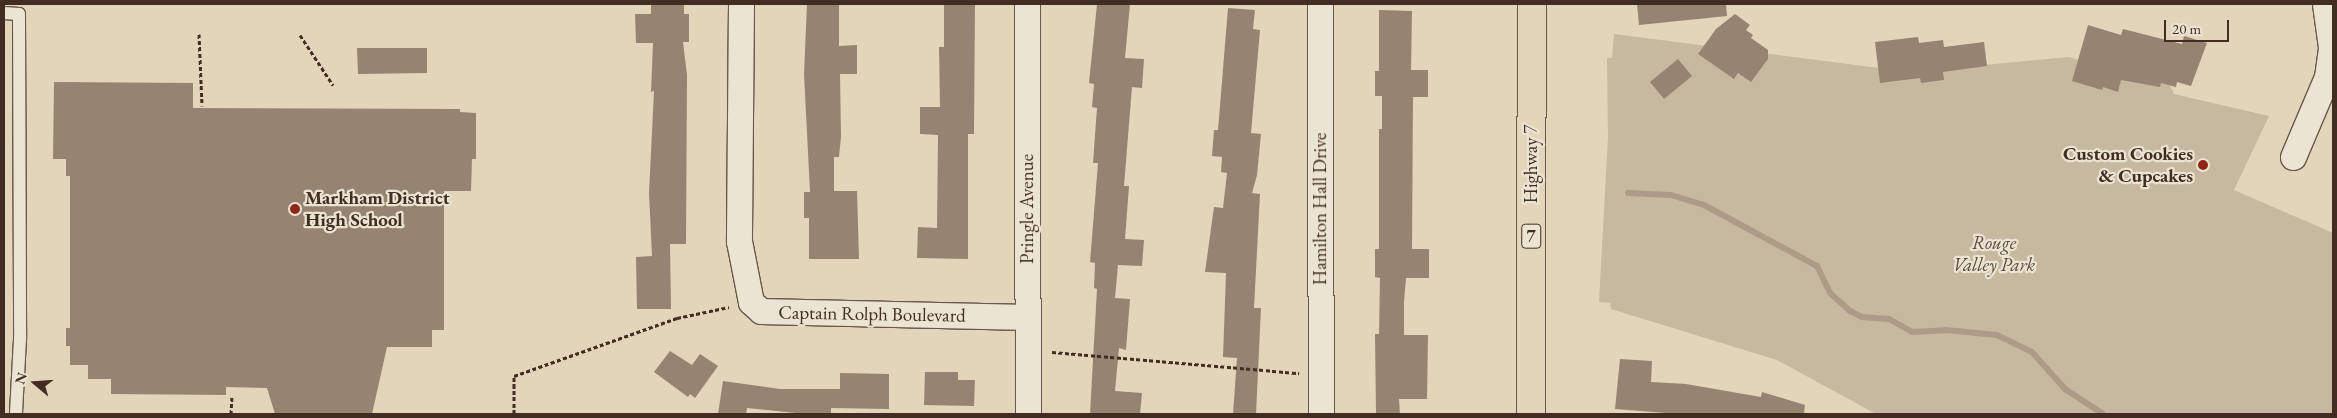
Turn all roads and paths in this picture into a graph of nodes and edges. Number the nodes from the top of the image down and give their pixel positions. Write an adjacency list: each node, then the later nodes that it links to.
1 (742, 4): 12 (street, Captain Rolph Boulevard)
2 (1027, 4): 13 (street, Pringle Avenue)
3 (1320, 4): 15 (street, Hamilton Hall Drive)
4 (1532, 4): 22 (main road, Highway 7 / 7)
5 (2325, 4): 11 (street)
6 (4, 13): 17 (lane)
7 (200, 34): 10 (path)
8 (300, 35): 9 (path)
9 (333, 85)
10 (202, 106)
11 (2293, 157)
12 (752, 302): 13 (street, Captain Rolph Boulevard); 19 (path)
13 (1027, 317): 14 (street, Pringle Avenue)
14 (1028, 350): 15 (path); 20 (street, Pringle Avenue)
15 (1321, 375): 21 (street, Hamilton Hall Drive)
16 (232, 398): 18 (path)
17 (16, 414)
18 (231, 414)
19 (514, 414)
20 (1028, 414)
21 (1321, 414)
22 (1531, 414)

